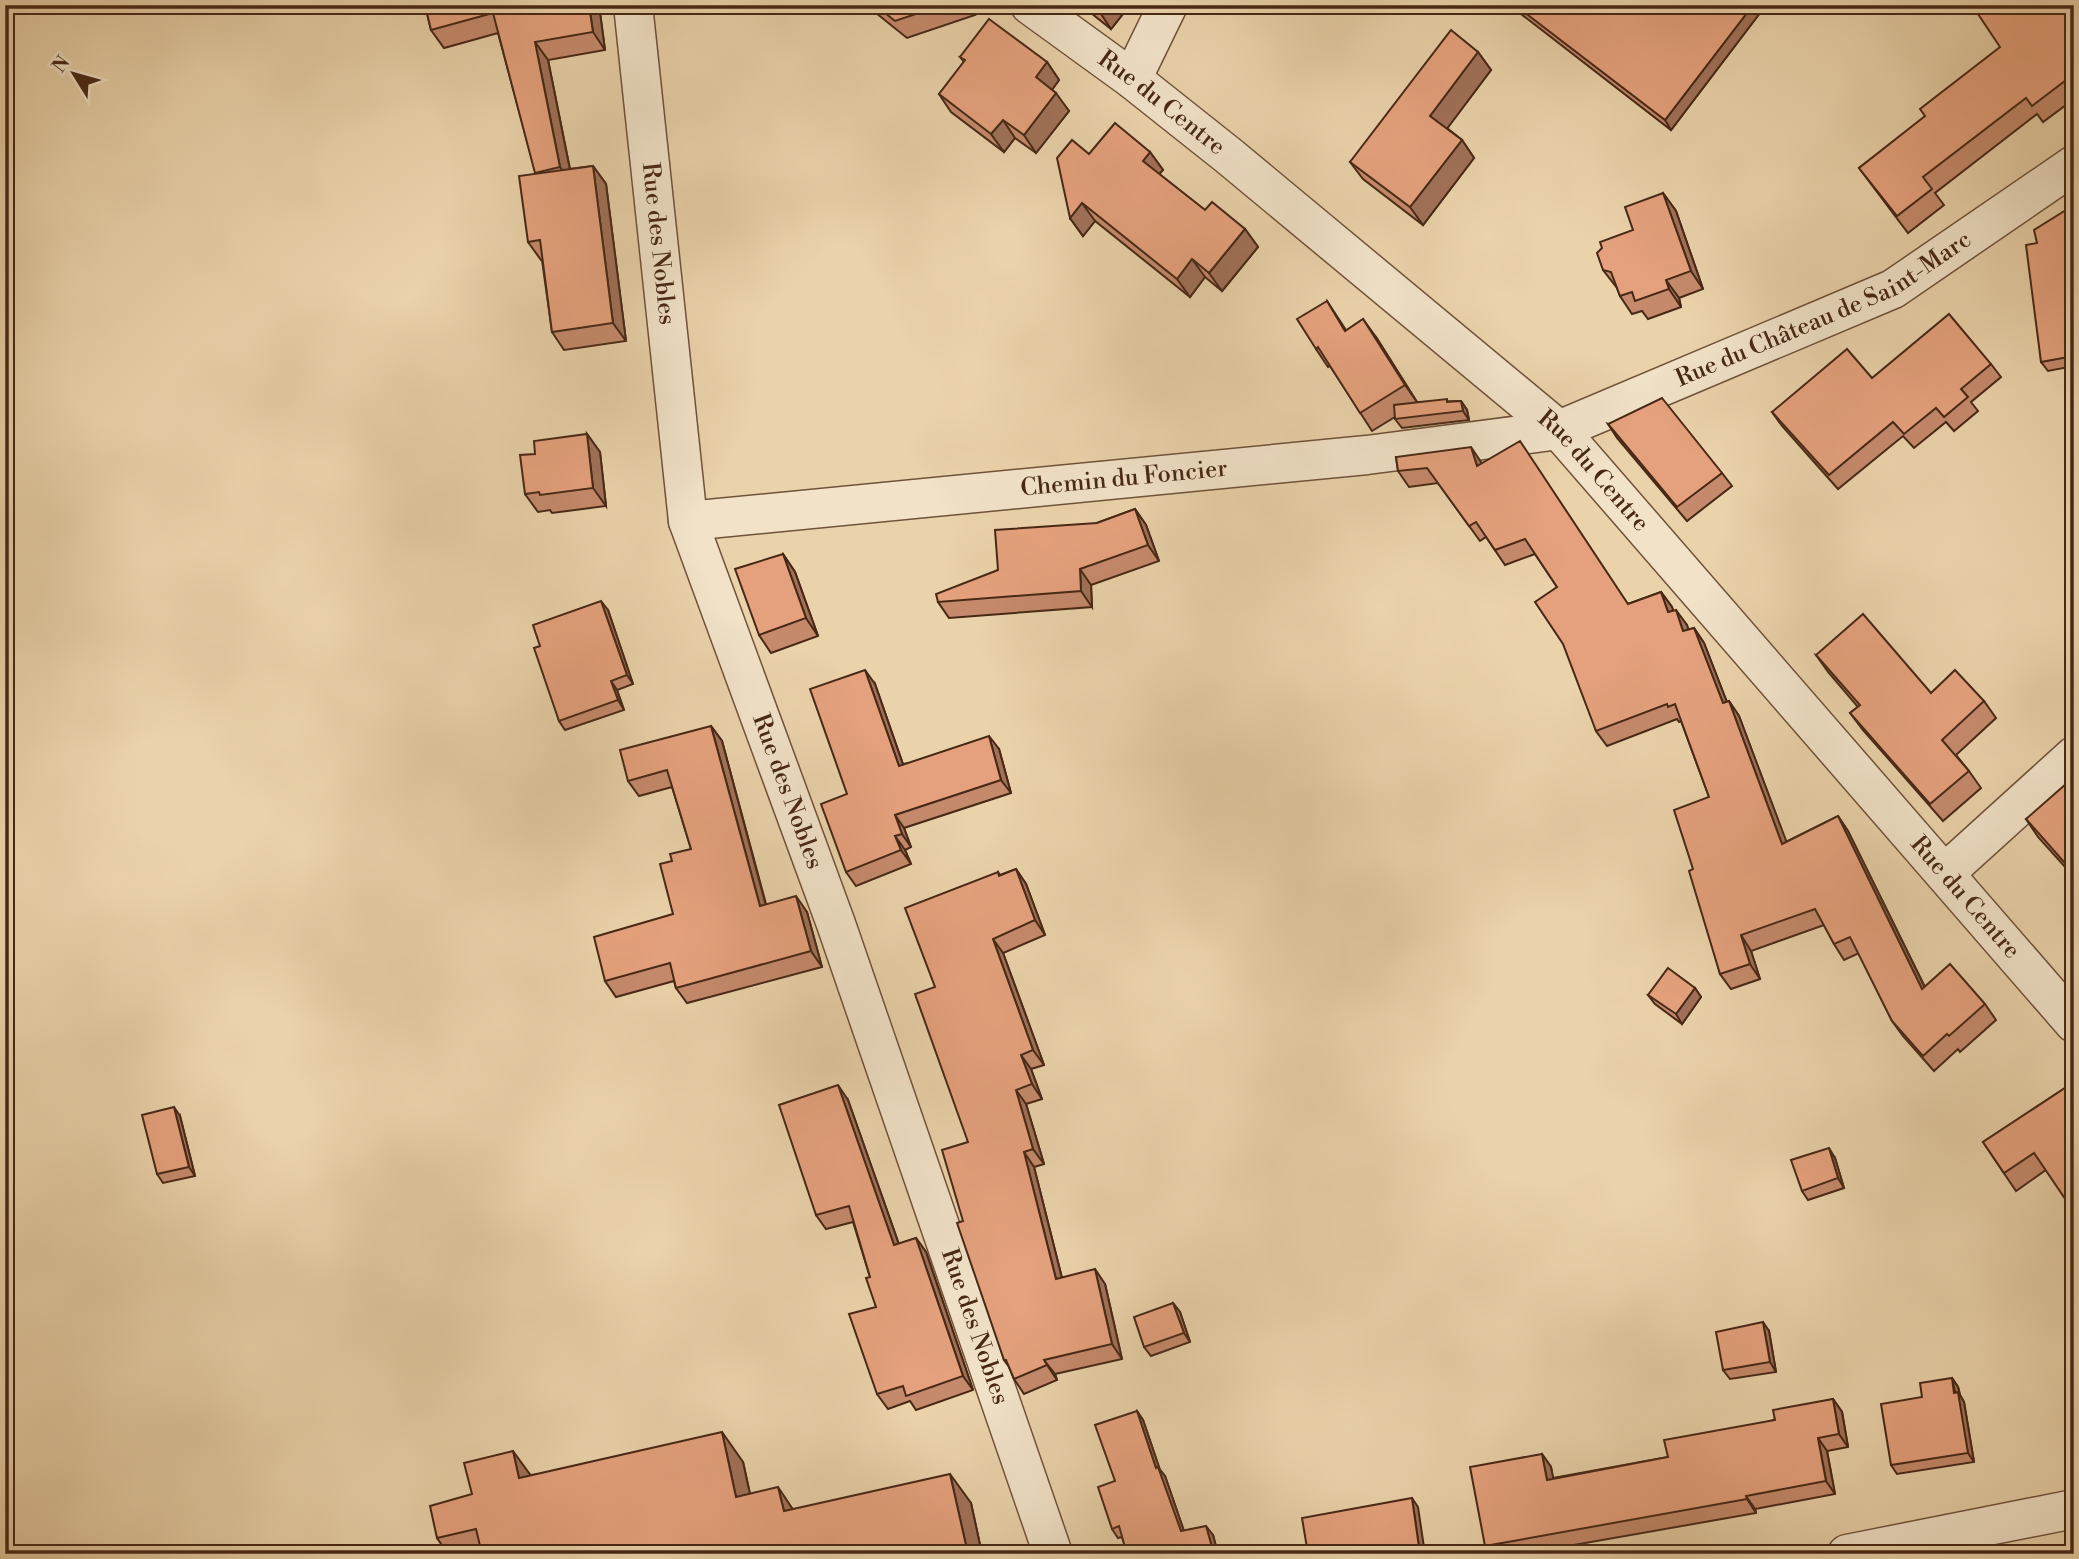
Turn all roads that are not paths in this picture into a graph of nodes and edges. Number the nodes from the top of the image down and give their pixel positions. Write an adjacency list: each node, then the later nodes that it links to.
1 (632, 5): 7 (street, Rue des Nobles)
2 (1030, 5): 4 (street, Rue du Centre)
3 (1168, 5): 4 (street)
4 (1132, 79): 6 (street, Rue du Centre)
5 (2074, 166): 6 (street, Rue du Château de Saint-Marc)
6 (1559, 430): 7 (street, Chemin du Foncier); 9 (street, Rue du Centre)
7 (688, 521): 13 (street, Rue des Nobles)
8 (2074, 756): 9 (street)
9 (1945, 873): 10 (street, Rue du Centre)
10 (2074, 1023)
11 (2074, 1509): 12 (street)
12 (1975, 1540): 14 (street)
13 (1053, 1554)
14 (1847, 1554)

